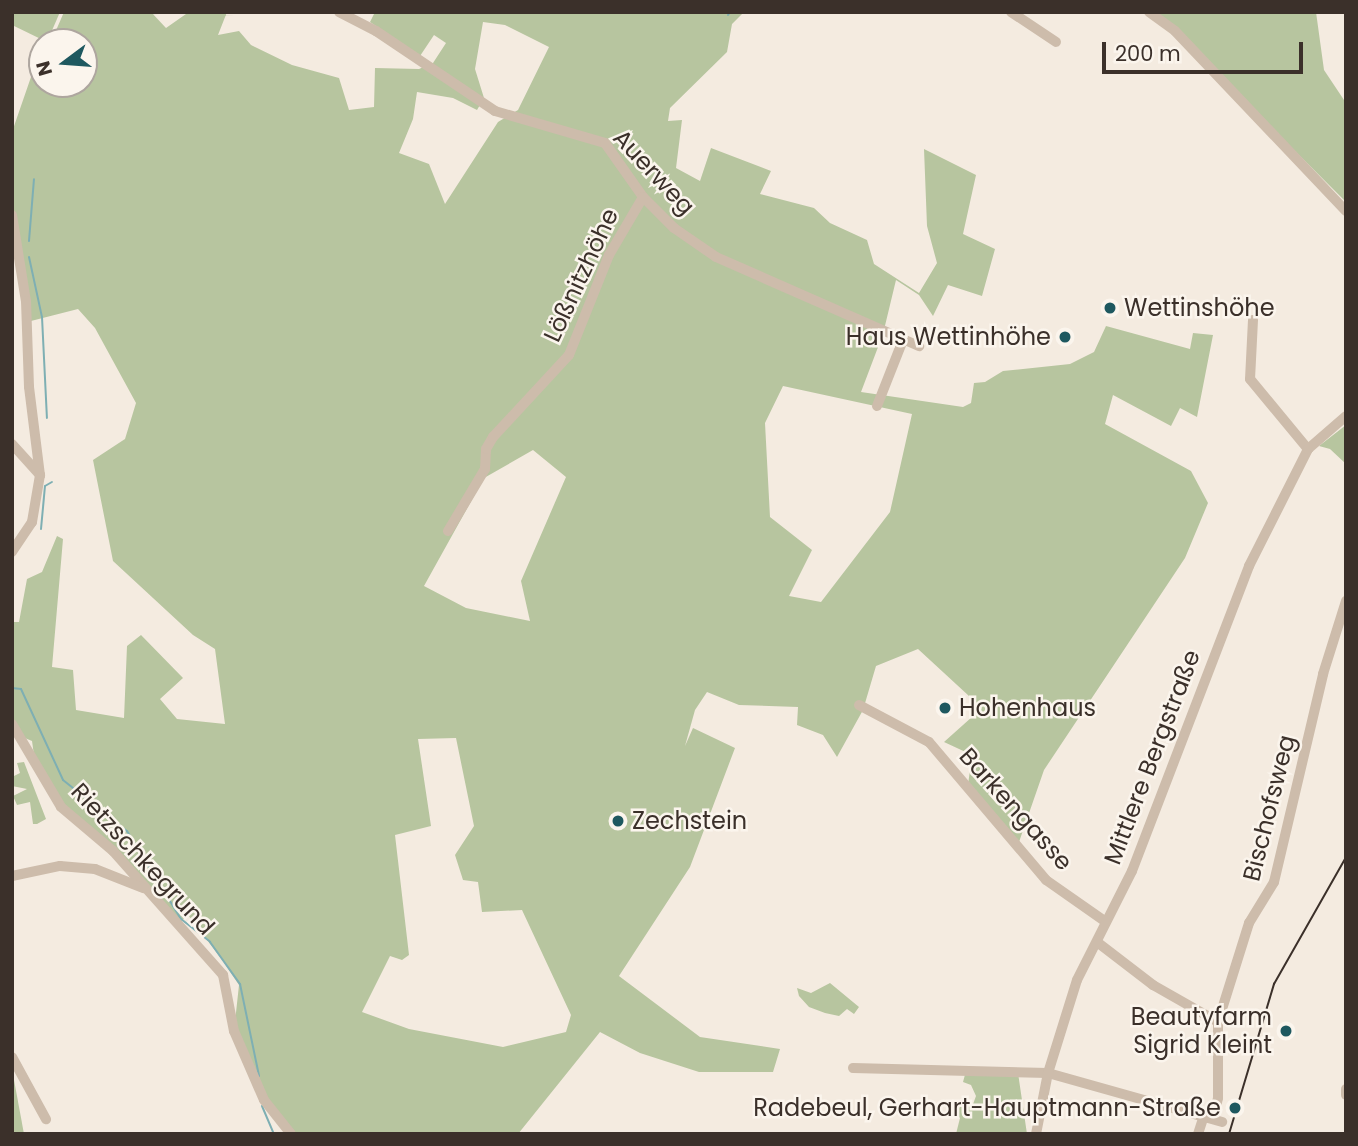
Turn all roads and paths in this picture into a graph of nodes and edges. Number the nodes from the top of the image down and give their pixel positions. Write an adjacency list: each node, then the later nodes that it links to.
1 (339, 12): 5 (street, Auerweg)
2 (1012, 12): 4 (street)
3 (1149, 12): 6 (street)
4 (1056, 42)
5 (643, 197): 9 (street, Auerweg); 16 (street, Lößnitzhöhe)
6 (1346, 211)
7 (12, 215): 15 (street)
8 (1253, 320): 14 (street)
9 (903, 340): 10 (street, Auerweg); 11 (street)
10 (919, 346)
11 (877, 406)
12 (1346, 416): 14 (street, Mittlere Bergstraße)
13 (12, 444): 15 (street)
14 (1308, 449): 24 (street, Mittlere Bergstraße)
15 (40, 475): 17 (street)
16 (448, 531)
17 (12, 552)
18 (1346, 601): 19 (street, Bischofsweg)
19 (1344, 620): 26 (street, Bischofsweg)
20 (859, 705): 24 (street, Barkengasse)
21 (12, 724): 23 (street, Rietzschkegrund)
22 (12, 876): 23 (street)
23 (143, 888): 35 (street, Rietzschkegrund)
24 (1106, 922): 25 (street, Mittlere Bergstraße)
25 (1097, 942): 26 (street); 29 (street, Mittlere Bergstraße)
26 (1218, 1022): 33 (street, Bischofsweg)
27 (12, 1057): 32 (street)
28 (853, 1068): 29 (street)
29 (1048, 1073): 33 (street); 36 (street, Mittlere Bergstraße)
30 (1346, 1089): 31 (street)
31 (1346, 1095)
32 (46, 1119)
33 (1203, 1119): 34 (street); 37 (street, Bischofsweg)
34 (1222, 1122)
35 (291, 1134)
36 (1036, 1134)
37 (1198, 1134)

